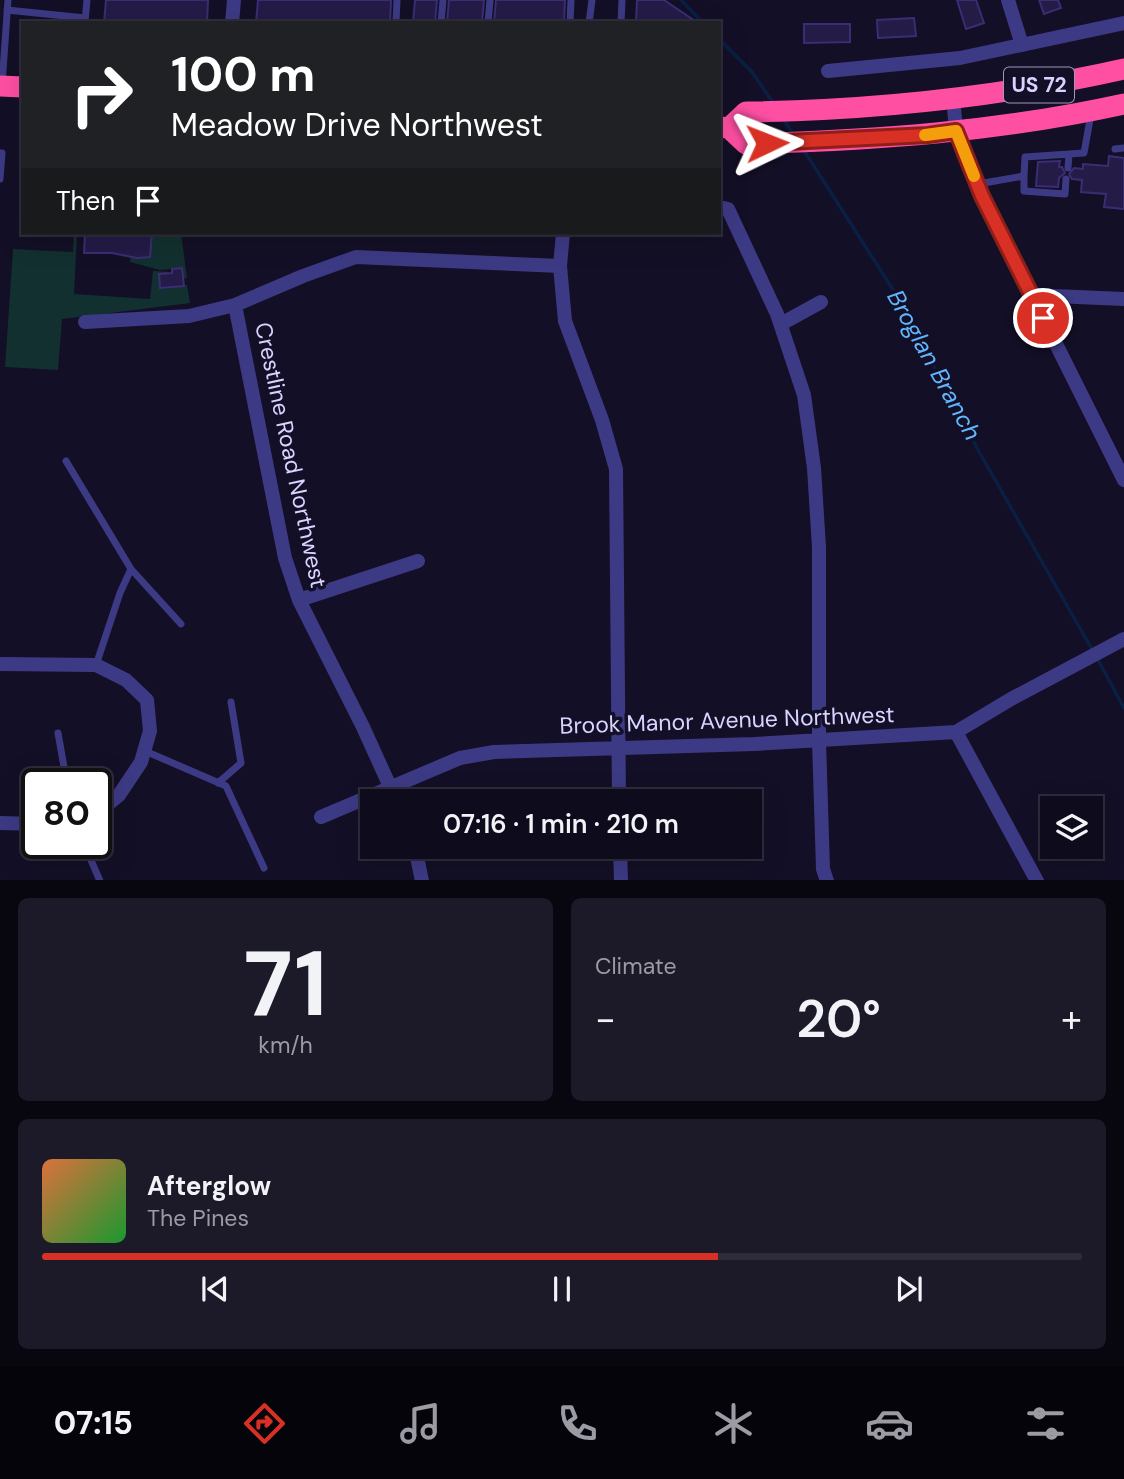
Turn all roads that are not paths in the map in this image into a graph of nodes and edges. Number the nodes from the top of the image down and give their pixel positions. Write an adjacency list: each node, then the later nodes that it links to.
1 (8, 0): 11 (lane)
2 (87, 0): 12 (lane)
3 (234, 0): 13 (street)
4 (397, 0): 14 (lane)
5 (443, 0): 15 (lane)
6 (490, 0): 16 (lane)
7 (571, 0): 17 (lane)
8 (592, 0): 18 (lane)
9 (622, 0): 19 (lane)
10 (1008, 0): 21 (street)
11 (7, 10): 12 (lane); 24 (lane)
12 (85, 21)
13 (232, 21)
14 (396, 21)
15 (441, 21)
16 (488, 21)
17 (570, 21)
18 (590, 21)
19 (621, 21)
20 (1124, 23): 21 (street)
21 (1022, 44): 23 (street)
22 (1124, 69): 25 (highway, US 72)
23 (828, 71)
24 (8, 86)
25 (953, 96): 28 (highway, US 72); 29 (street)
26 (1124, 104): 27 (highway, US 72)
27 (1091, 111): 29 (highway, US 72); 33 (lane)
28 (724, 127): 29 (highway, US 72)
29 (956, 131): 38 (street)
30 (1124, 148): 31 (lane)
31 (1115, 149)
32 (0, 153): 36 (lane)
33 (1069, 154): 34 (lane); 35 (lane)
34 (1068, 168)
35 (1024, 176): 37 (lane); 38 (lane)
36 (0, 179)
37 (1066, 179)
38 (978, 184): 42 (street)
39 (721, 207): 47 (street)
40 (563, 235): 41 (street)
41 (560, 266): 45 (street); 61 (street)
42 (1031, 295): 43 (street); 49 (street)
43 (1124, 299)
44 (821, 303): 47 (street)
45 (235, 305): 46 (street); 52 (street, Crestline Road Northwest)
46 (85, 323)
47 (780, 324): 60 (street)
48 (66, 461): 51 (lane)
49 (1123, 475)
50 (418, 561): 52 (street)
51 (131, 569): 53 (lane); 56 (lane)
52 (299, 600): 65 (street, Crestline Road Northwest)
53 (181, 624)
54 (1124, 639): 58 (street, Brook Manor Avenue Northwest)
55 (0, 664): 56 (street)
56 (96, 665): 62 (street)
57 (232, 702): 64 (lane)
58 (956, 732): 60 (street, Brook Manor Avenue Northwest); 79 (street)
59 (58, 733): 63 (lane)
60 (819, 741): 61 (street, Brook Manor Avenue Northwest); 78 (street)
61 (618, 749): 65 (street, Brook Manor Avenue Northwest); 66 (street)
62 (144, 751): 64 (lane); 67 (street)
63 (64, 768)
64 (218, 783): 74 (lane)
65 (391, 787): 68 (street, Brook Manor Avenue Northwest)
66 (619, 789)
67 (112, 801)
68 (321, 817)
69 (0, 823): 70 (street)
70 (21, 824)
71 (91, 859): 75 (lane)
72 (418, 859): 76 (street)
73 (620, 859): 77 (street)
74 (264, 868)
75 (100, 880)
76 (422, 880)
77 (621, 880)
78 (827, 880)
79 (1037, 880)

